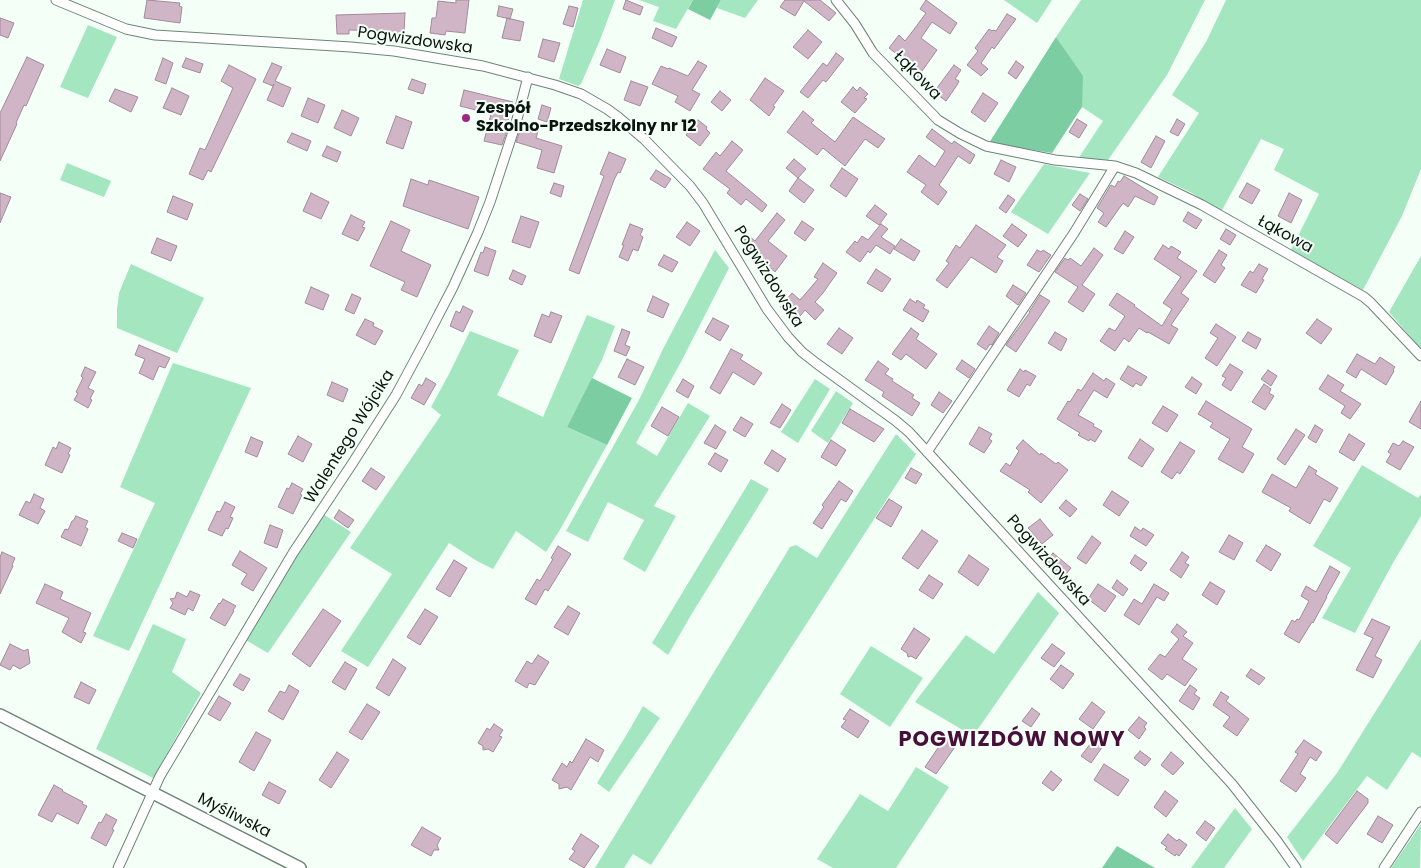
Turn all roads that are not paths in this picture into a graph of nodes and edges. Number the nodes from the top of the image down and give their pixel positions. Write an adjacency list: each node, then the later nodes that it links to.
1 (56, 0): 3 (street, Pogwizdowska)
2 (836, 0): 4 (street, Łąkowa)
3 (528, 77): 6 (street, Pogwizdowska); 8 (street, Walentego Wójcika)
4 (1116, 166): 5 (street, Łąkowa); 6 (street)
5 (1421, 356)
6 (928, 452): 12 (street, Pogwizdowska)
7 (0, 715): 8 (street, Myśliwska)
8 (152, 792): 10 (street, Walentego Wójcika); 11 (street, Myśliwska)
9 (1421, 812): 13 (street)
10 (118, 868)
11 (300, 868)
12 (1296, 868)
13 (1384, 868)

